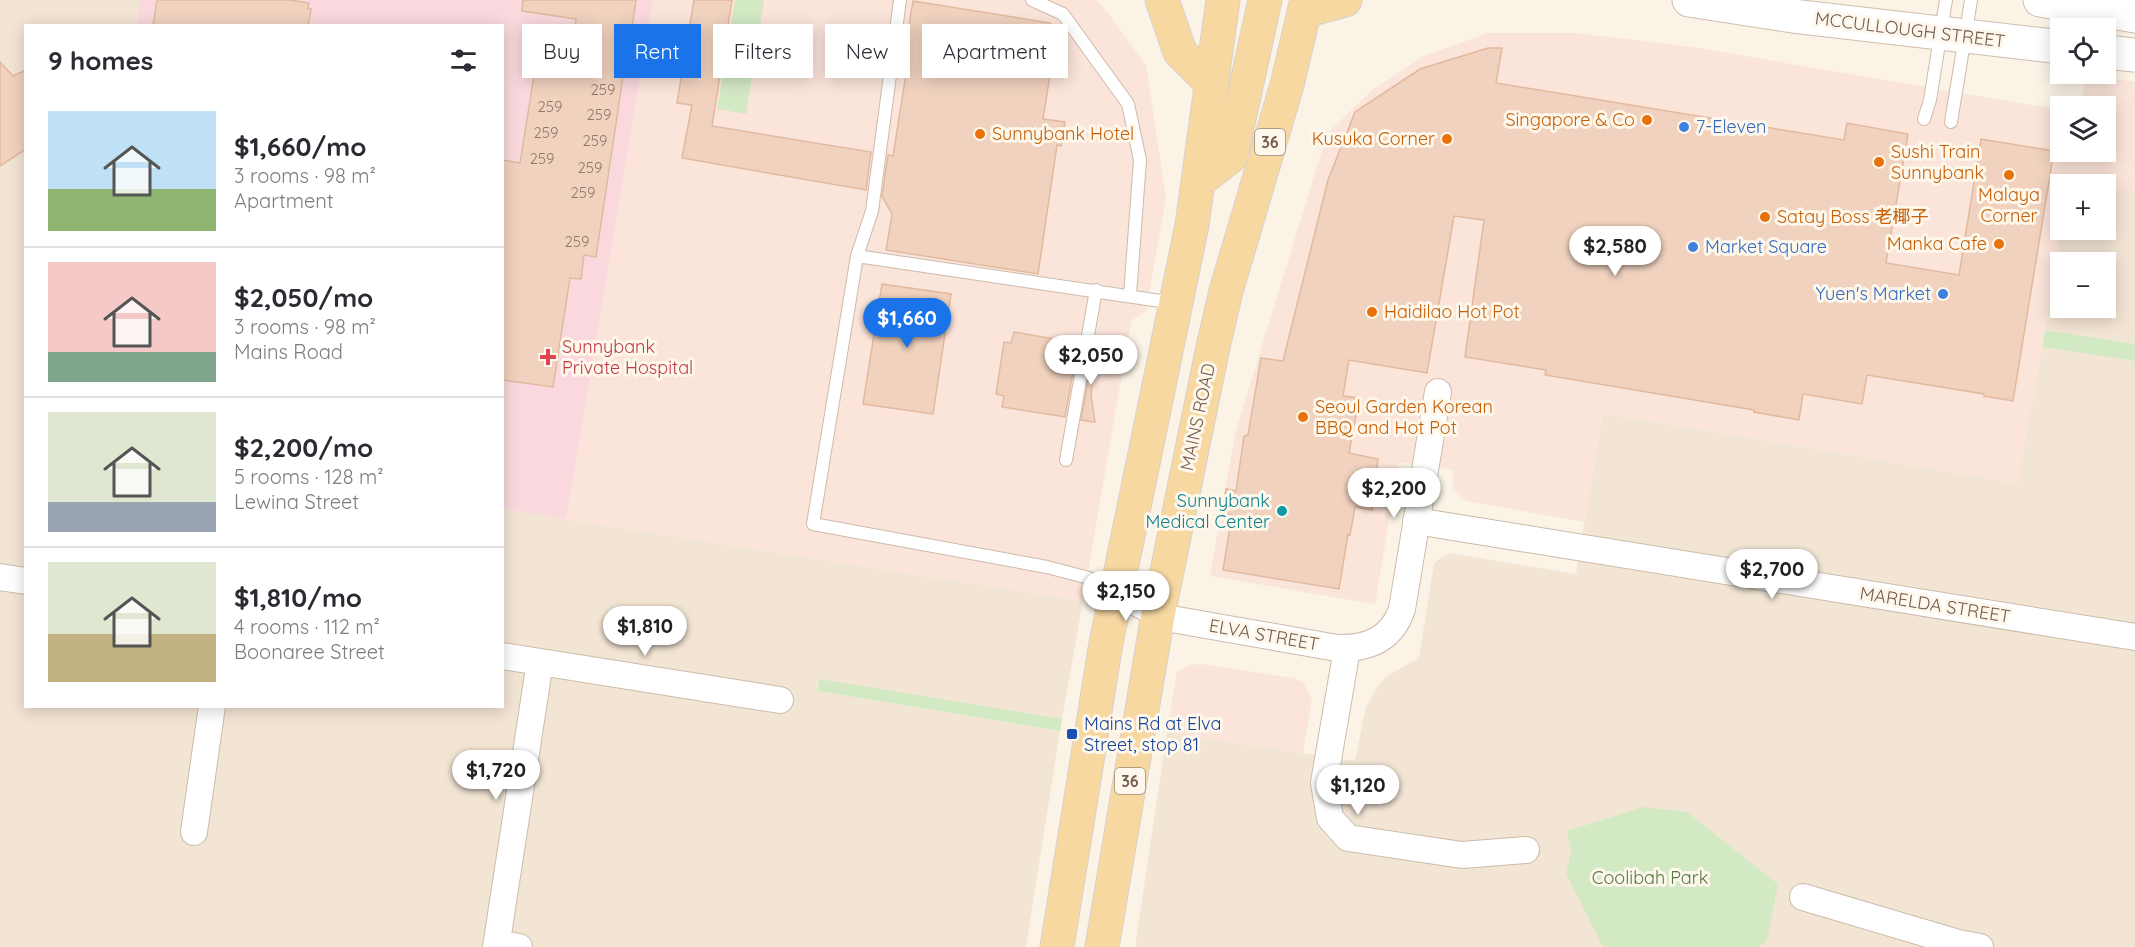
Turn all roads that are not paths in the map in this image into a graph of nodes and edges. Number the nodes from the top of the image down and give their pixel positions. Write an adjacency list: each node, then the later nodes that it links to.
1 (900, 0): 21 (lane)
2 (1032, 0): 23 (lane)
3 (1162, 0): 17 (main road)
4 (1223, 0): 17 (main road)
5 (1265, 0): 20 (main road)
6 (1345, 0): 11 (main road)
7 (1689, 0): 13 (main road, MCCULLOUGH STREET)
8 (1946, 0): 13 (lane)
9 (1971, 0): 13 (lane)
10 (2040, 0): 12 (main road)
11 (1306, 6): 31 (main road, MAINS ROAD / 36)
12 (2135, 16)
13 (1953, 35): 14 (main road, MCCULLOUGH STREET); 18 (lane); 19 (lane)
14 (2050, 46)
15 (2116, 53): 16 (main road)
16 (2135, 55)
17 (1212, 84): 20 (main road)
18 (1924, 119)
19 (1951, 123)
20 (1199, 180): 24 (main road)
21 (857, 256): 22 (lane); 30 (lane)
22 (1096, 291): 23 (lane); 26 (lane)
23 (1130, 296): 24 (lane)
24 (1177, 303): 30 (main road)
25 (1438, 392): 27 (street)
26 (1066, 460)
27 (1416, 521): 32 (street, MARELDA STREET); 33 (street)
28 (0, 577): 29 (street)
29 (24, 581)
30 (1115, 592): 31 (street, ELVA STREET); 42 (main road)
31 (1158, 615): 33 (street, ELVA STREET); 43 (main road, MAINS ROAD / 36)
32 (2135, 637)
33 (1347, 649): 39 (street)
34 (504, 656): 35 (street)
35 (540, 662): 36 (street); 41 (street)
36 (780, 700)
37 (212, 708): 38 (street)
38 (194, 832)
39 (1526, 850)
40 (1803, 897): 44 (street)
41 (504, 946)
42 (1057, 947)
43 (1102, 947)
44 (1980, 947)

